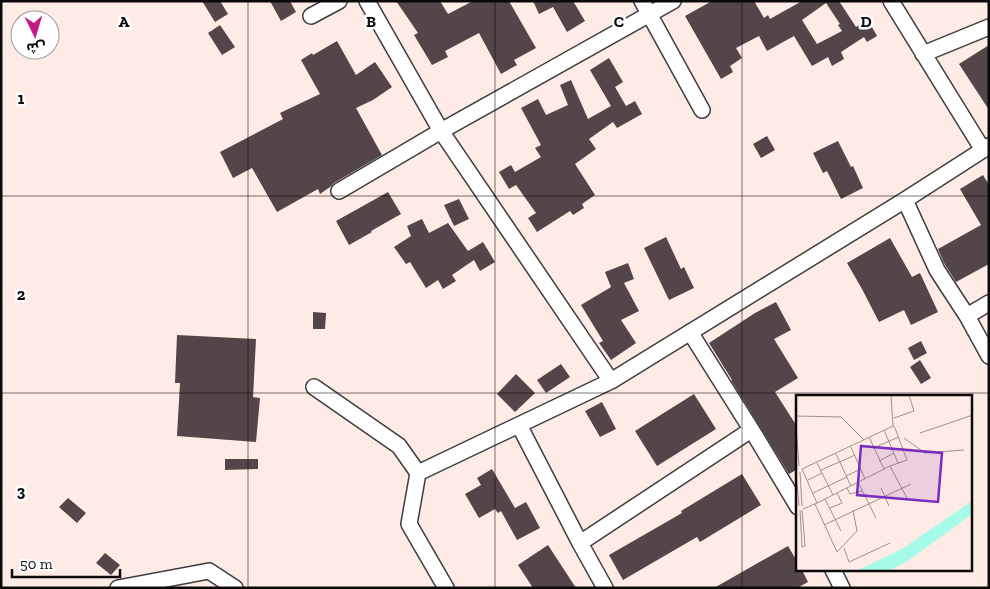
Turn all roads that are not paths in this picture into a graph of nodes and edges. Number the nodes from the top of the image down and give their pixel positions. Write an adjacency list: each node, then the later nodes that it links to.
1 (339, 1): 6 (street)
2 (367, 1): 10 (street)
3 (673, 1): 5 (street)
4 (891, 1): 8 (street)
5 (646, 8): 9 (street); 10 (street)
6 (311, 16)
7 (989, 27): 8 (street)
8 (923, 54): 11 (street)
9 (702, 110)
10 (441, 131): 12 (street); 18 (street)
11 (986, 148): 13 (street)
12 (339, 191)
13 (905, 200): 15 (street); 16 (street)
14 (989, 303): 15 (street)
15 (967, 316): 17 (street)
16 (690, 332): 18 (street); 21 (street)
17 (989, 356)
18 (610, 381): 20 (street)
19 (314, 387): 22 (street)
20 (519, 425): 22 (street); 24 (street)
21 (751, 430): 23 (street); 24 (street)
22 (418, 473): 27 (street)
23 (796, 504)
24 (580, 543): 28 (street)
25 (118, 588): 26 (street)
26 (235, 588)
27 (446, 588)
28 (605, 588)

